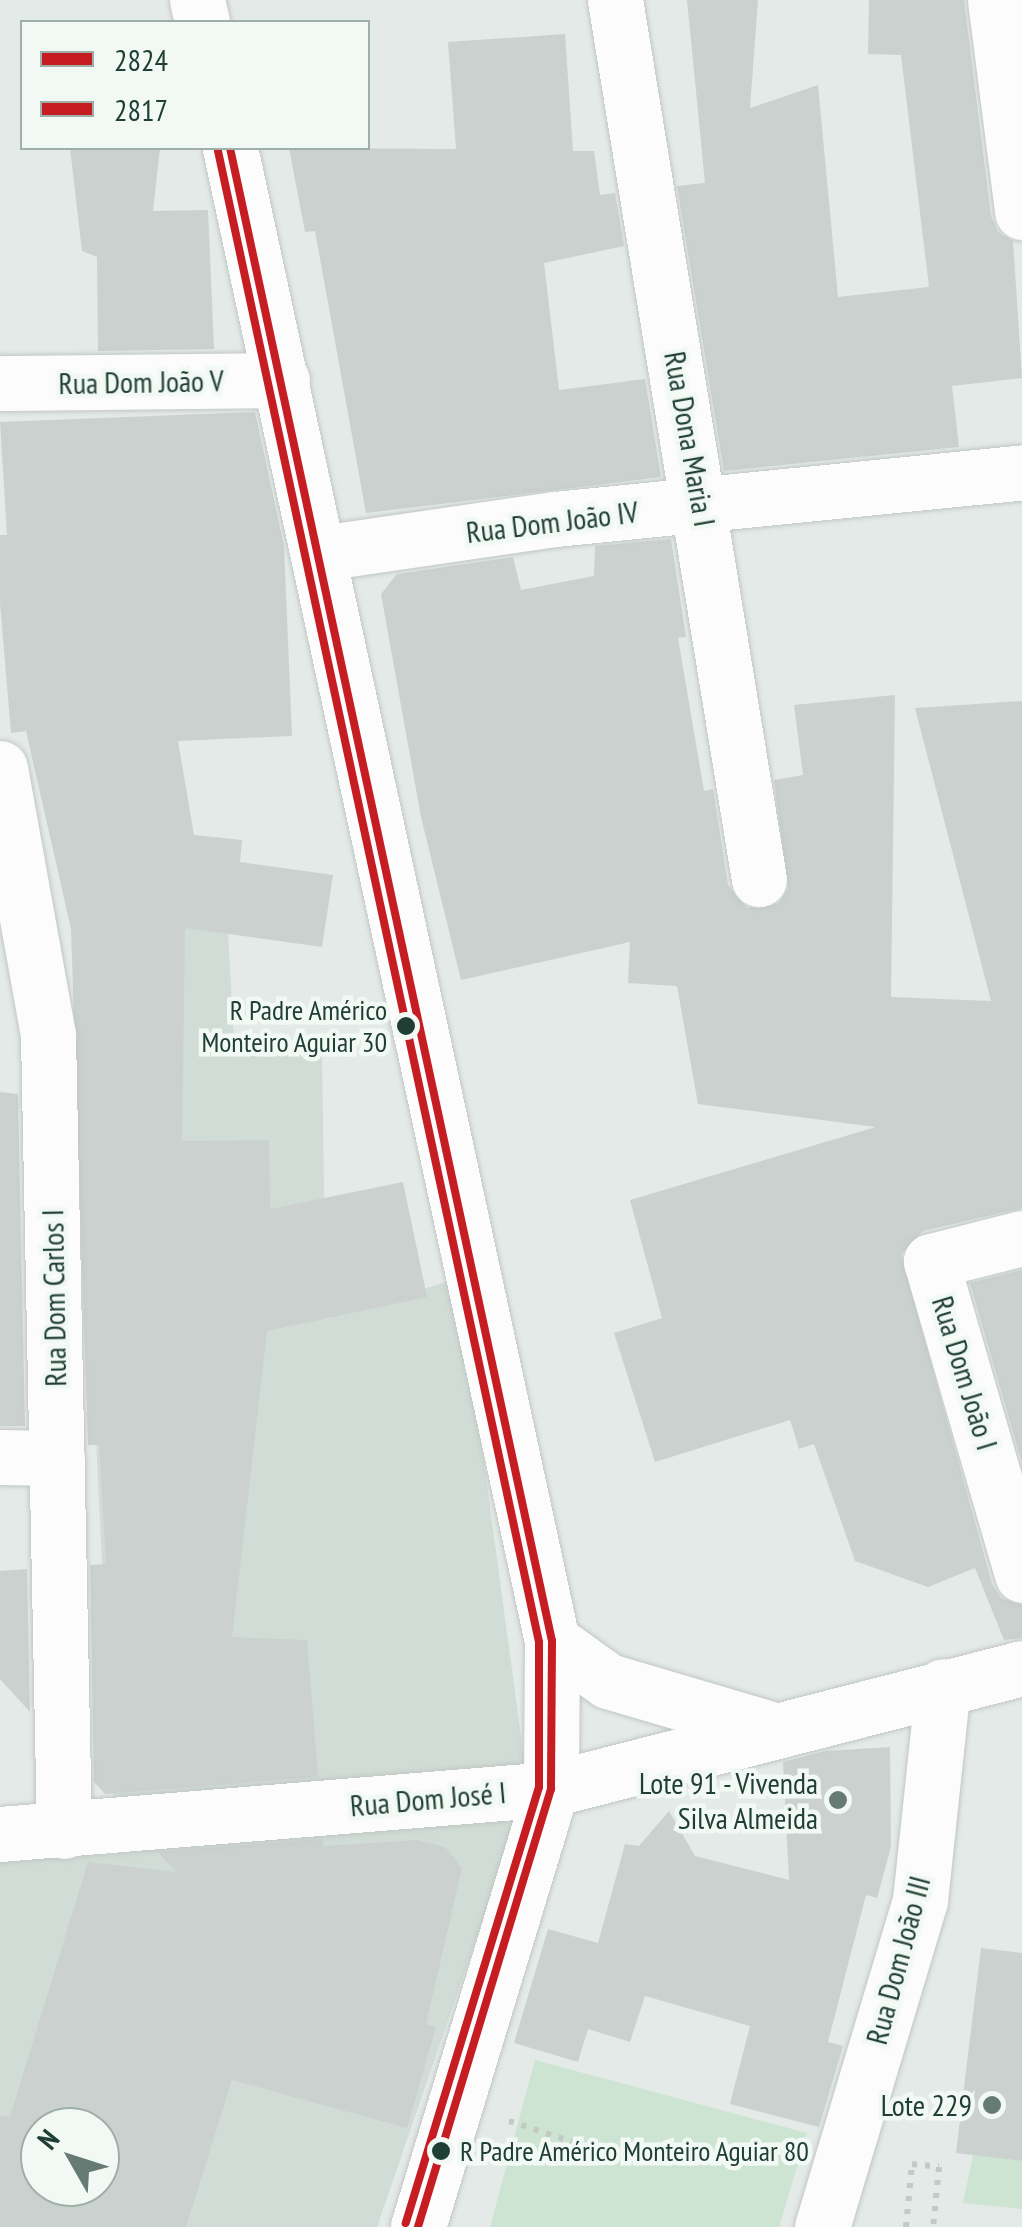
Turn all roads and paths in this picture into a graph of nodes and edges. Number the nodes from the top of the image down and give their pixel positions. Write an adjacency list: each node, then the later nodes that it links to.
1 (615, 0): 8 (street, Rua Dona Maria I)
2 (996, 0): 4 (street)
3 (230, 150): 5 (street)
4 (1022, 212)
5 (282, 380): 6 (street, Rua Dom João V); 9 (street)
6 (0, 383)
7 (1022, 472): 8 (street, Rua Dom João IV)
8 (702, 504): 9 (street, Rua Dom João IV); 11 (street, Rua Dona Maria I)
9 (321, 553): 17 (street)
10 (0, 768): 12 (street, Rua Dom Carlos I)
11 (759, 879)
12 (24, 1034): 15 (street, Rua Dom Carlos I)
13 (1022, 1238): 16 (street, Rua Dom João I)
14 (0, 1458): 15 (street)
15 (57, 1458): 22 (street, Rua Dom Carlos I)
16 (1022, 1575)
17 (552, 1642): 20 (street); 21 (street)
18 (1022, 1668): 19 (street, Rua Dom José I)
19 (943, 1686): 20 (street, Rua Dom José I); 25 (street, Rua Dom João III)
20 (774, 1730): 21 (street, Rua Dom José I)
21 (551, 1789): 22 (street, Rua Dom José I); 24 (street)
22 (64, 1831): 23 (street, Rua Dom José I)
23 (0, 1834)
24 (418, 2227)
25 (822, 2227)
26 (906, 2227): 27 (path)
27 (932, 2227)

